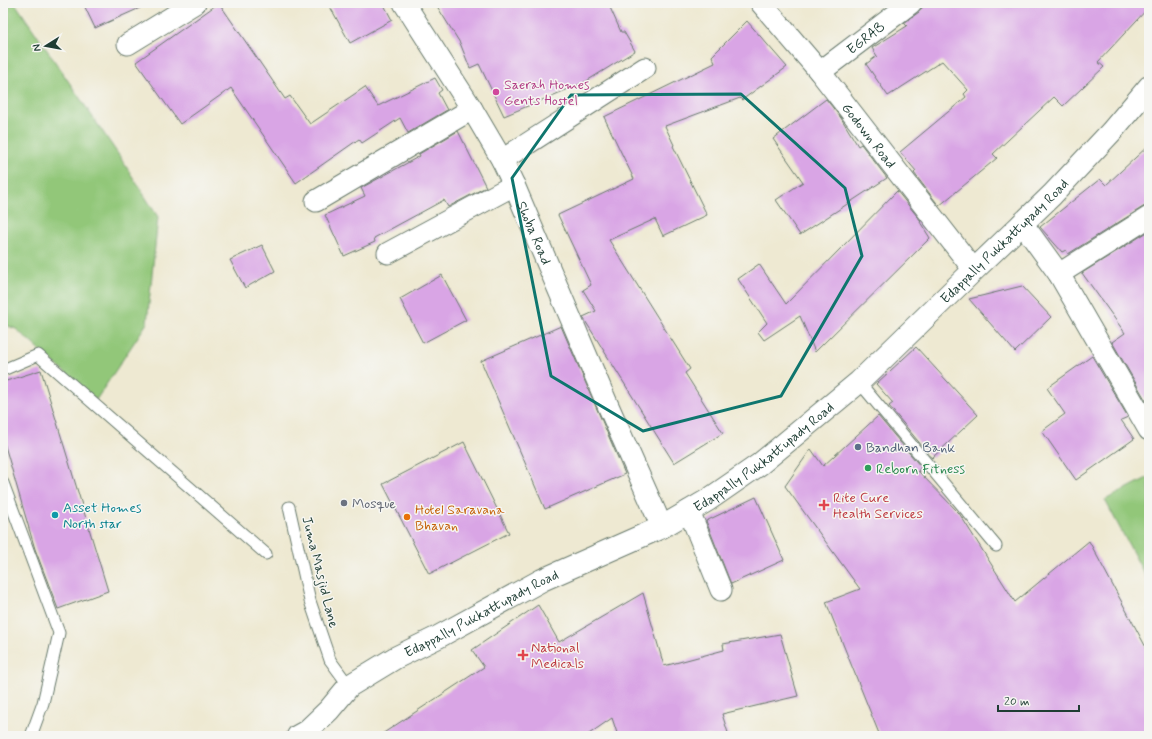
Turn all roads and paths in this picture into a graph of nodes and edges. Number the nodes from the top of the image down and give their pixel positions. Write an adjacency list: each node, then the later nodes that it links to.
1 (195, 3): 5 (street)
2 (404, 3): 9 (street, Shoba Road)
3 (761, 3): 7 (street, Godown Road)
4 (911, 3): 7 (street, EGRAB)
5 (128, 44)
6 (646, 68): 10 (street)
7 (820, 72): 16 (street, Godown Road)
8 (1149, 87): 14 (main road, Edappally Pukkattupady Road)
9 (472, 109): 10 (street, Shoba Road); 12 (street)
10 (502, 160): 11 (street, Shoba Road)
11 (514, 185): 15 (street); 24 (street, Shoba Road)
12 (316, 201)
13 (1149, 217): 17 (street)
14 (1022, 223): 16 (main road, Edappally Pukkattupady Road); 17 (street)
15 (388, 253)
16 (974, 270): 19 (main road, Edappally Pukkattupady Road)
17 (1059, 274): 20 (street)
18 (3, 370): 26 (lane)
19 (859, 382): 23 (main road, Edappally Pukkattupady Road); 25 (lane)
20 (1149, 430)
21 (3, 482): 30 (lane)
22 (289, 507): 28 (lane, Juma Masjid Lane)
23 (689, 511): 24 (main road, Edappally Pukkattupady Road); 27 (street)
24 (662, 527): 28 (main road, Edappally Pukkattupady Road)
25 (996, 546)
26 (266, 554)
27 (721, 590)
28 (349, 686): 29 (main road, Edappally Pukkattupady Road)
29 (304, 734)
30 (30, 736)

